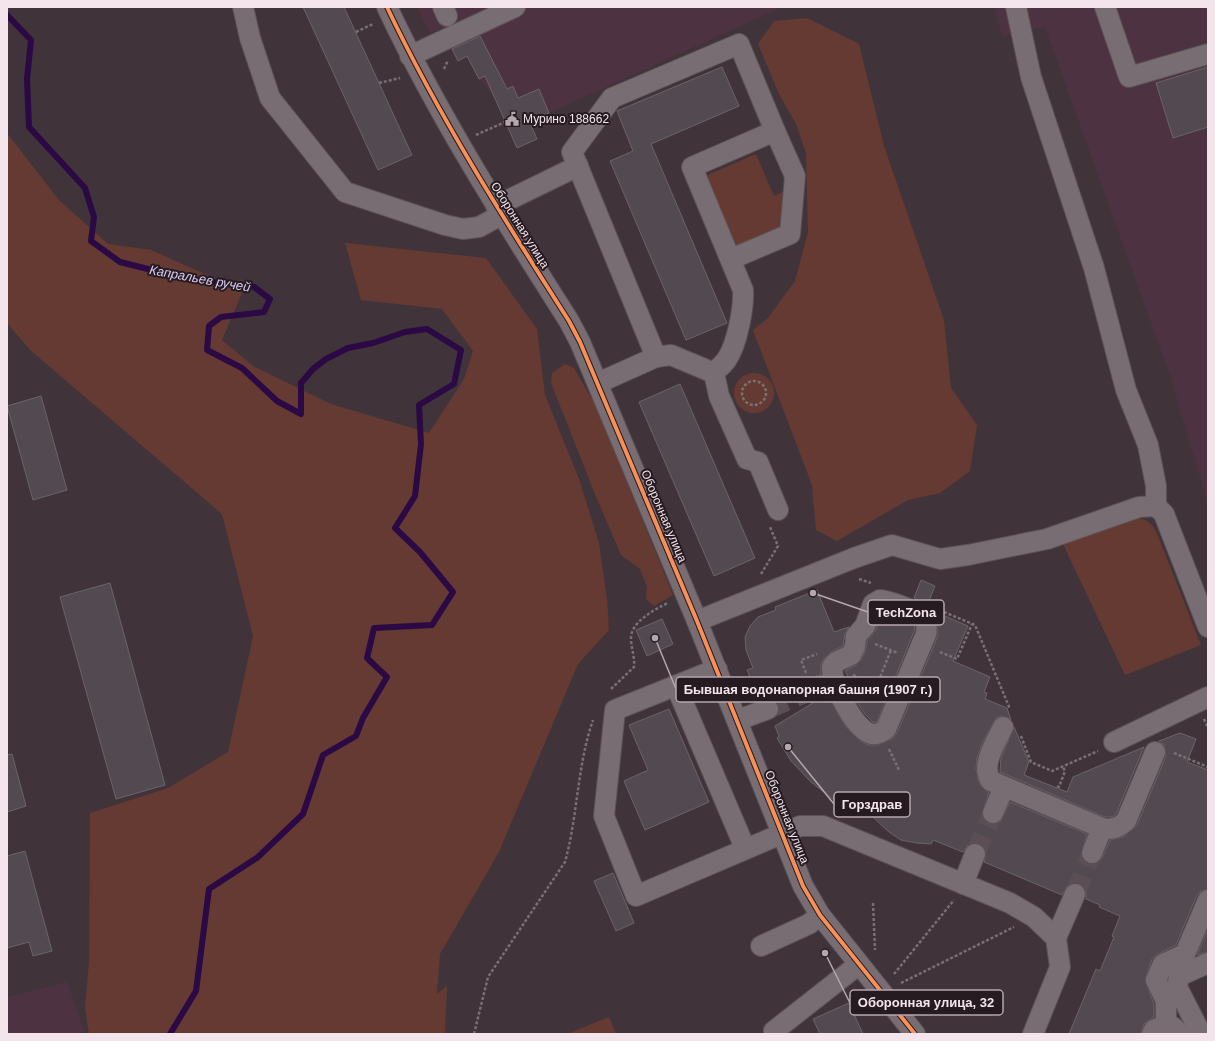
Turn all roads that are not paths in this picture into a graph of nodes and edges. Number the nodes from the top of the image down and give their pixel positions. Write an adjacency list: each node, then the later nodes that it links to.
1 (243, 7): 10 (street)
2 (387, 7): 7 (street, Оборонная улица)
3 (515, 7): 7 (street)
4 (1016, 7): 15 (street)
5 (1105, 7): 6 (street)
6 (1208, 54)
7 (410, 56): 10 (street, Оборонная улица)
8 (775, 131): 9 (street); 11 (street); 11 (street)
9 (578, 166): 10 (street); 12 (street)
10 (498, 210): 14 (street, Оборонная улица)
11 (731, 259): 13 (street)
12 (656, 356): 13 (street); 14 (street)
13 (714, 373): 16 (street)
14 (598, 383): 17 (street, Оборонная улица)
15 (1156, 506): 17 (street); 18 (street)
16 (773, 517)
17 (697, 621): 19 (street, Оборонная улица)
18 (1208, 627)
19 (717, 669): 21 (street); 25 (street, Оборонная улица)
20 (834, 681): 20 (street); 22 (street)
21 (676, 686): 33 (street); 33 (street)
22 (810, 692)
23 (1208, 697): 27 (street)
24 (768, 709): 25 (street)
25 (738, 720): 32 (street, Оборонная улица)
26 (1011, 724): 29 (street)
27 (1114, 742)
28 (1155, 752): 31 (street)
29 (1004, 786): 30 (street); 31 (street)
30 (993, 813)
31 (1102, 828): 34 (street)
32 (783, 832): 33 (street); 36 (street); 39 (street, Оборонная улица)
33 (745, 848)
34 (1092, 853)
35 (975, 854): 36 (street)
36 (965, 884): 40 (street)
37 (1075, 894): 40 (street)
38 (1208, 900): 44 (street)
39 (820, 915): 41 (street); 43 (street, Оборонная улица)
40 (1056, 938): 47 (street)
41 (761, 946)
42 (1208, 963): 48 (street)
43 (858, 965): 45 (street); 46 (street, Оборонная улица)
44 (1166, 1031)
45 (772, 1033)
46 (915, 1034)
47 (1033, 1034)
48 (1201, 1034)

